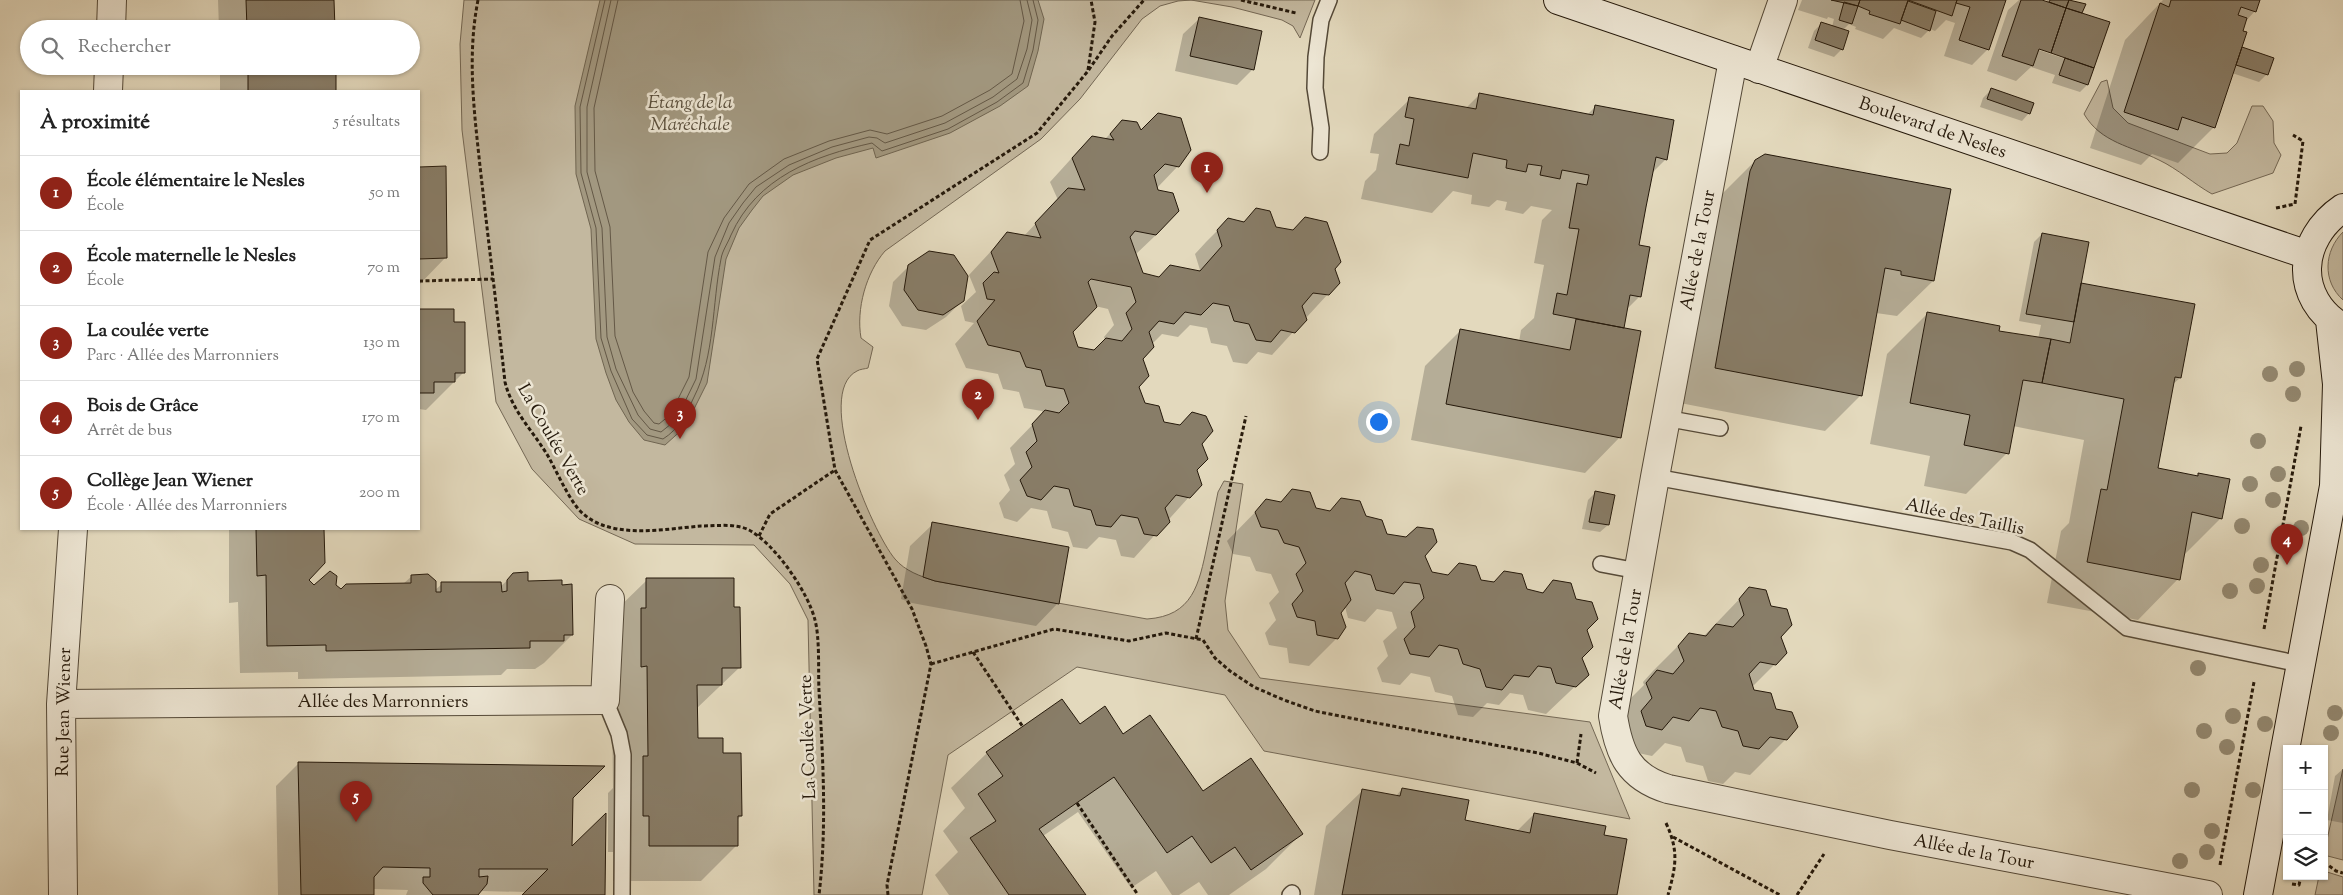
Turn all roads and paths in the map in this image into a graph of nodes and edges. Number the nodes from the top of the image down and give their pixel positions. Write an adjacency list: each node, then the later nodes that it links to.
1 (112, 0): 9 (street)
2 (478, 0): 21 (path, La Coulée Verte)
3 (1091, 0): 13 (path)
4 (1144, 0): 13 (path)
5 (1240, 0): 10 (path)
6 (1329, 0): 10 (lane)
7 (1558, 0): 11 (street, Boulevard de Nesles)
8 (1783, 0): 12 (street)
9 (111, 20)
10 (1321, 20): 17 (lane)
11 (1733, 60): 12 (street, Boulevard de Nesles); 25 (street, Allée de la Tour)
12 (1759, 69): 19 (street, Boulevard de Nesles)
13 (1088, 71): 28 (path)
14 (109, 75): 15 (street)
15 (108, 90)
16 (2293, 135): 19 (path)
17 (1320, 152)
18 (2343, 208): 20 (street)
19 (2248, 236): 20 (street, Boulevard de Nesles)
20 (2308, 255): 23 (street)
21 (493, 279): 22 (path); 32 (path, La Coulée Verte)
22 (420, 281)
23 (2337, 324): 30 (street)
24 (1246, 416): 36 (path)
25 (1666, 418): 27 (lane); 29 (street, Allée de la Tour)
26 (2302, 419): 38 (path)
27 (1720, 428)
28 (836, 470): 32 (path); 39 (path)
29 (1654, 476): 34 (street, Allée de la Tour); 38 (lane, Allée des Taillis)
30 (2338, 478): 40 (street)
31 (73, 530): 42 (street, Rue Jean Wiener)
32 (759, 536): 54 (path, La Coulée Verte)
33 (1601, 564): 34 (lane)
34 (1638, 571): 47 (street, Allée de la Tour)
35 (610, 599): 41 (street)
36 (1196, 639): 37 (path); 44 (path)
37 (973, 652): 39 (path); 43 (path)
38 (2260, 656): 40 (lane, Allée des Taillis); 51 (path)
39 (931, 664): 55 (path)
40 (2300, 664): 60 (street)
41 (605, 700): 42 (street, Allée des Marronniers); 53 (lane)
42 (61, 704): 52 (street, Rue Jean Wiener)
43 (1023, 727)
44 (1602, 776)
45 (1077, 803): 56 (path)
46 (1661, 818): 48 (path)
47 (1843, 826): 51 (street, Allée de la Tour); 59 (path)
48 (1672, 837): 57 (path); 58 (path)
49 (2328, 865): 50 (path)
50 (2343, 873)
51 (2214, 884)
52 (63, 895)
53 (622, 895)
54 (819, 895)
55 (888, 895)
56 (1138, 895)
57 (1668, 895)
58 (1780, 895)
59 (1797, 895)
60 (2258, 895)

